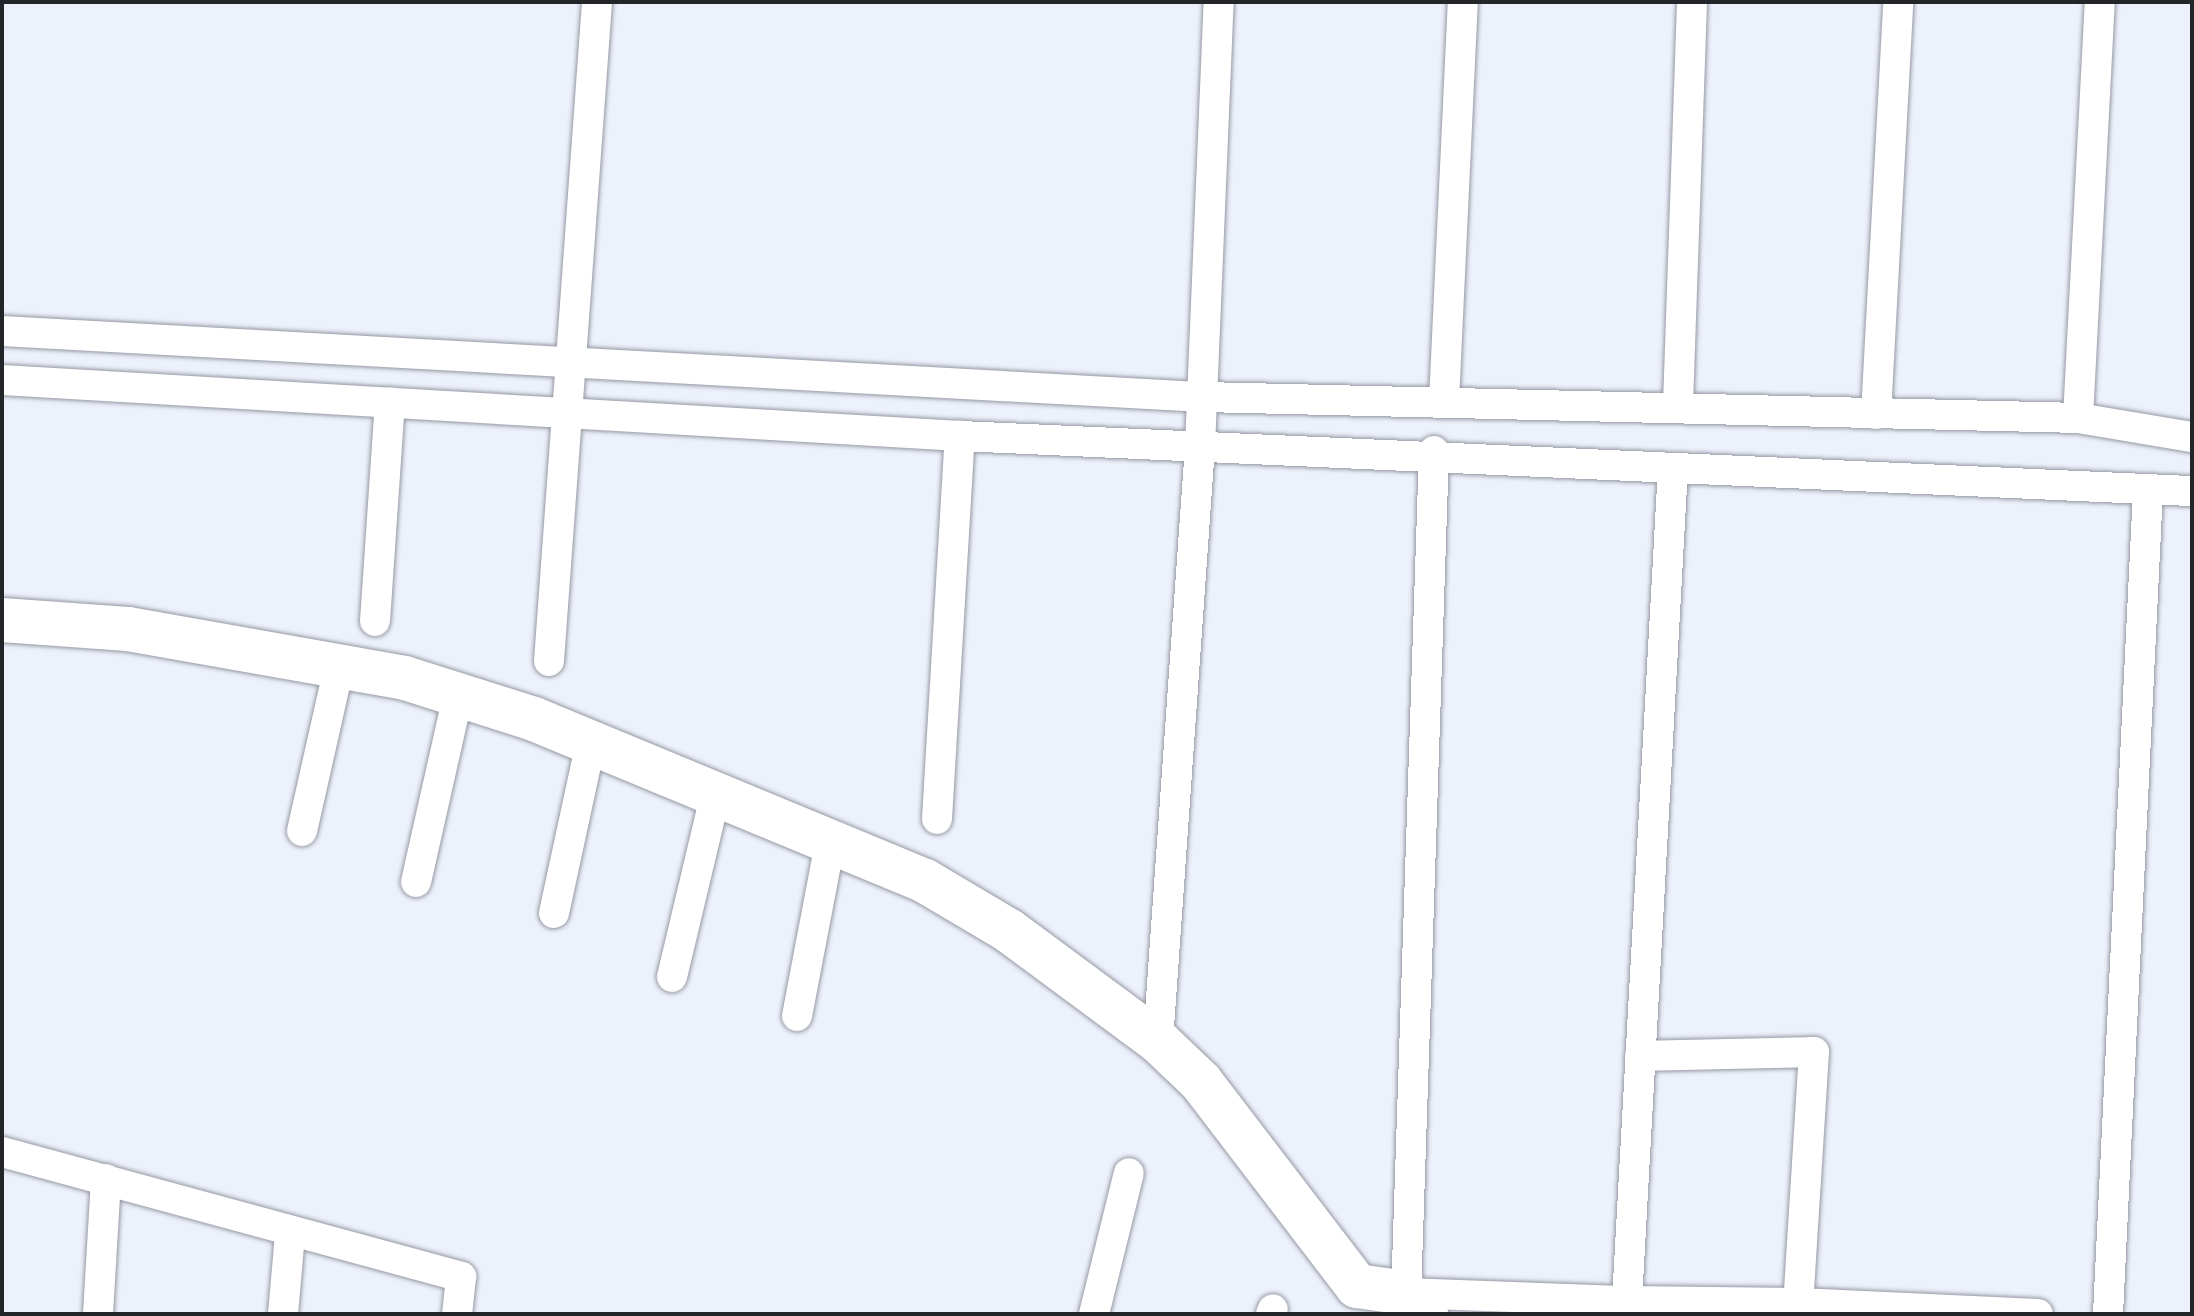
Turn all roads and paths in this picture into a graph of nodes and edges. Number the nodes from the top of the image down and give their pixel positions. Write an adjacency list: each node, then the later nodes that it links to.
1 (597, 2): 8 (street)
2 (1219, 2): 10 (street)
3 (1463, 2): 11 (street)
4 (1692, 2): 13 (street)
5 (1898, 2): 15 (street)
6 (2100, 2): 16 (street)
7 (2, 331): 8 (street)
8 (576, 363): 10 (street); 14 (street)
9 (2, 380): 12 (street)
10 (1203, 397): 11 (street); 19 (street)
11 (1444, 401): 13 (street)
12 (390, 403): 14 (street); 25 (street)
13 (1678, 404): 15 (street)
14 (570, 414): 17 (street); 26 (street)
15 (1876, 414): 16 (street)
16 (2078, 418): 18 (street)
17 (960, 436): 19 (street); 31 (street)
18 (2192, 437)
19 (1200, 447): 20 (street); 38 (street)
20 (1434, 455): 21 (street); 46 (street)
21 (1673, 469): 22 (street); 39 (street)
22 (2148, 490): 23 (street); 52 (street)
23 (2192, 491)
24 (2, 620): 27 (street)
25 (375, 621)
26 (549, 661)
27 (339, 667): 28 (street); 32 (street)
28 (458, 695): 29 (street); 34 (street)
29 (591, 742): 30 (street); 35 (street)
30 (716, 793): 33 (street); 36 (street)
31 (937, 819)
32 (302, 831)
33 (830, 843): 37 (street); 38 (street)
34 (416, 882)
35 (554, 913)
36 (672, 977)
37 (797, 1016)
38 (1158, 1041): 46 (street)
39 (1640, 1056): 44 (street); 45 (street)
40 (2, 1152): 42 (street)
41 (1129, 1173): 50 (street)
42 (106, 1179): 43 (street); 47 (street)
43 (290, 1234): 48 (street); 49 (street)
44 (1627, 1301): 45 (street); 46 (street)
45 (1798, 1303): 51 (street)
46 (1416, 1304)
47 (98, 1314)
48 (283, 1314)
49 (457, 1314)
50 (1094, 1314)
51 (2038, 1314)
52 (2108, 1314)

